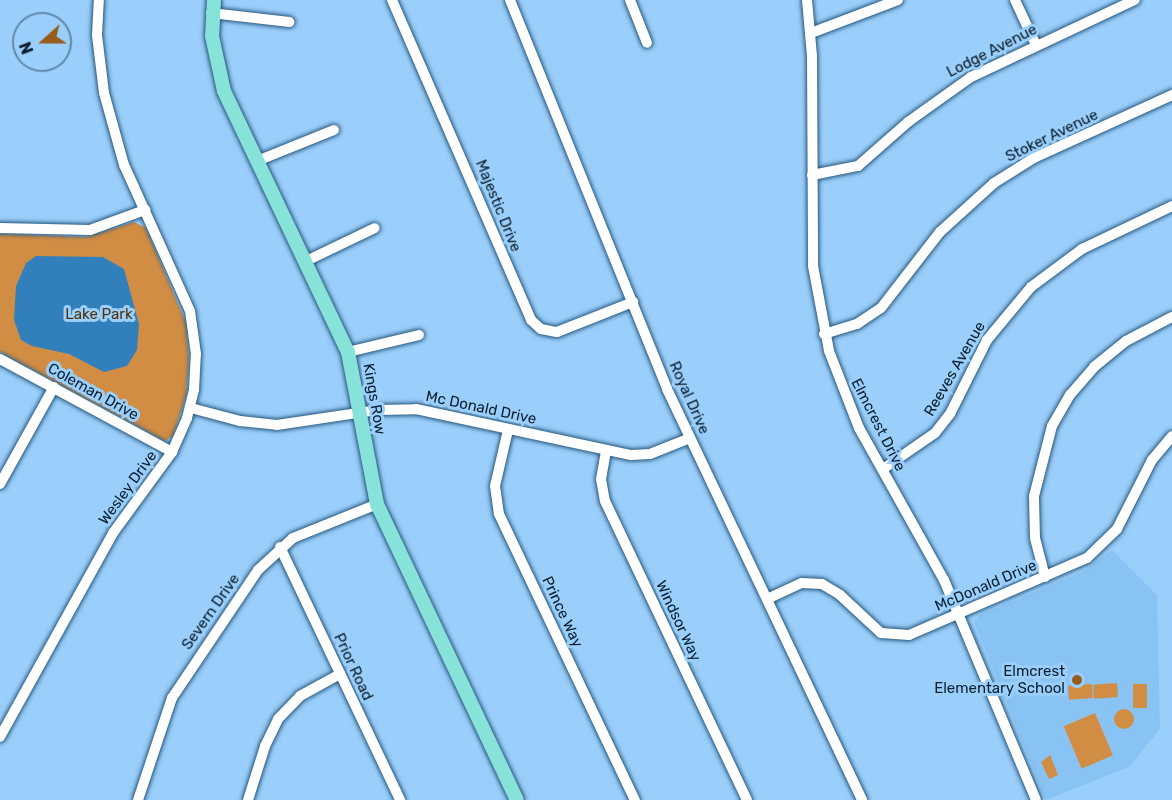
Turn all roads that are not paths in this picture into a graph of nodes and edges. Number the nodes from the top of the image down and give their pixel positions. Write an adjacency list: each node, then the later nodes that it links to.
1 (99, 0): 19 (street, Wesley Drive)
2 (392, 0): 23 (street, Majestic Drive)
3 (510, 0): 23 (street, Royal Drive)
4 (630, 0): 12 (street)
5 (807, 0): 11 (street, Elmcrest Drive)
6 (898, 0): 11 (street)
7 (1015, 0): 13 (street)
8 (1135, 0): 13 (street, Lodge Avenue)
9 (213, 7): 10 (street); 16 (main road, Kings Row)
10 (290, 22)
11 (811, 33): 17 (street, Elmcrest Drive)
12 (647, 43)
13 (1036, 45): 17 (street, Lodge Avenue)
14 (1172, 95): 25 (street, Stoker Avenue)
15 (334, 130): 16 (street)
16 (257, 161): 22 (main road, Kings Row)
17 (812, 175): 25 (street, Elmcrest Drive)
18 (1172, 206): 37 (street, Reeves Avenue)
19 (145, 210): 20 (street); 30 (street, Wesley Drive)
20 (0, 228)
21 (375, 228): 22 (street)
22 (306, 261): 27 (main road, Kings Row)
23 (633, 302): 34 (street, Royal Drive)
24 (1172, 316): 41 (street)
25 (824, 334): 37 (street, Elmcrest Drive)
26 (419, 335): 27 (street)
27 (348, 352): 31 (main road, Kings Row)
28 (0, 359): 29 (street, Coleman Drive)
29 (54, 387): 36 (street, Coleman Drive); 38 (street)
30 (191, 408): 31 (street, Mc Donald Drive); 36 (street, Wesley Drive)
31 (360, 412): 32 (street, Mc Donald Drive); 39 (main road, Kings Row)
32 (508, 430): 35 (street, Mc Donald Drive); 50 (street, Prince Way)
33 (1172, 436): 41 (street, McDonald Drive)
34 (690, 438): 35 (street, Mc Donald Drive); 42 (street, Royal Drive)
35 (606, 451): 51 (street, Windsor Way)
36 (172, 452): 45 (street, Wesley Drive)
37 (883, 470): 43 (street, Elmcrest Drive)
38 (0, 484)
39 (377, 504): 40 (street, Severn Drive); 49 (main road, Kings Row)
40 (280, 547): 44 (street, Prior Road); 46 (street, Severn Drive)
41 (1045, 577): 43 (street, McDonald Drive)
42 (767, 599): 43 (street, McDonald Drive); 52 (street, Royal Drive)
43 (959, 614): 53 (street, Elmcrest Drive)
44 (340, 674): 47 (street); 48 (street, Prior Road)
45 (1, 734)
46 (138, 800)
47 (248, 800)
48 (399, 800)
49 (517, 800)
50 (635, 800)
51 (747, 800)
52 (862, 800)
53 (1036, 800)

